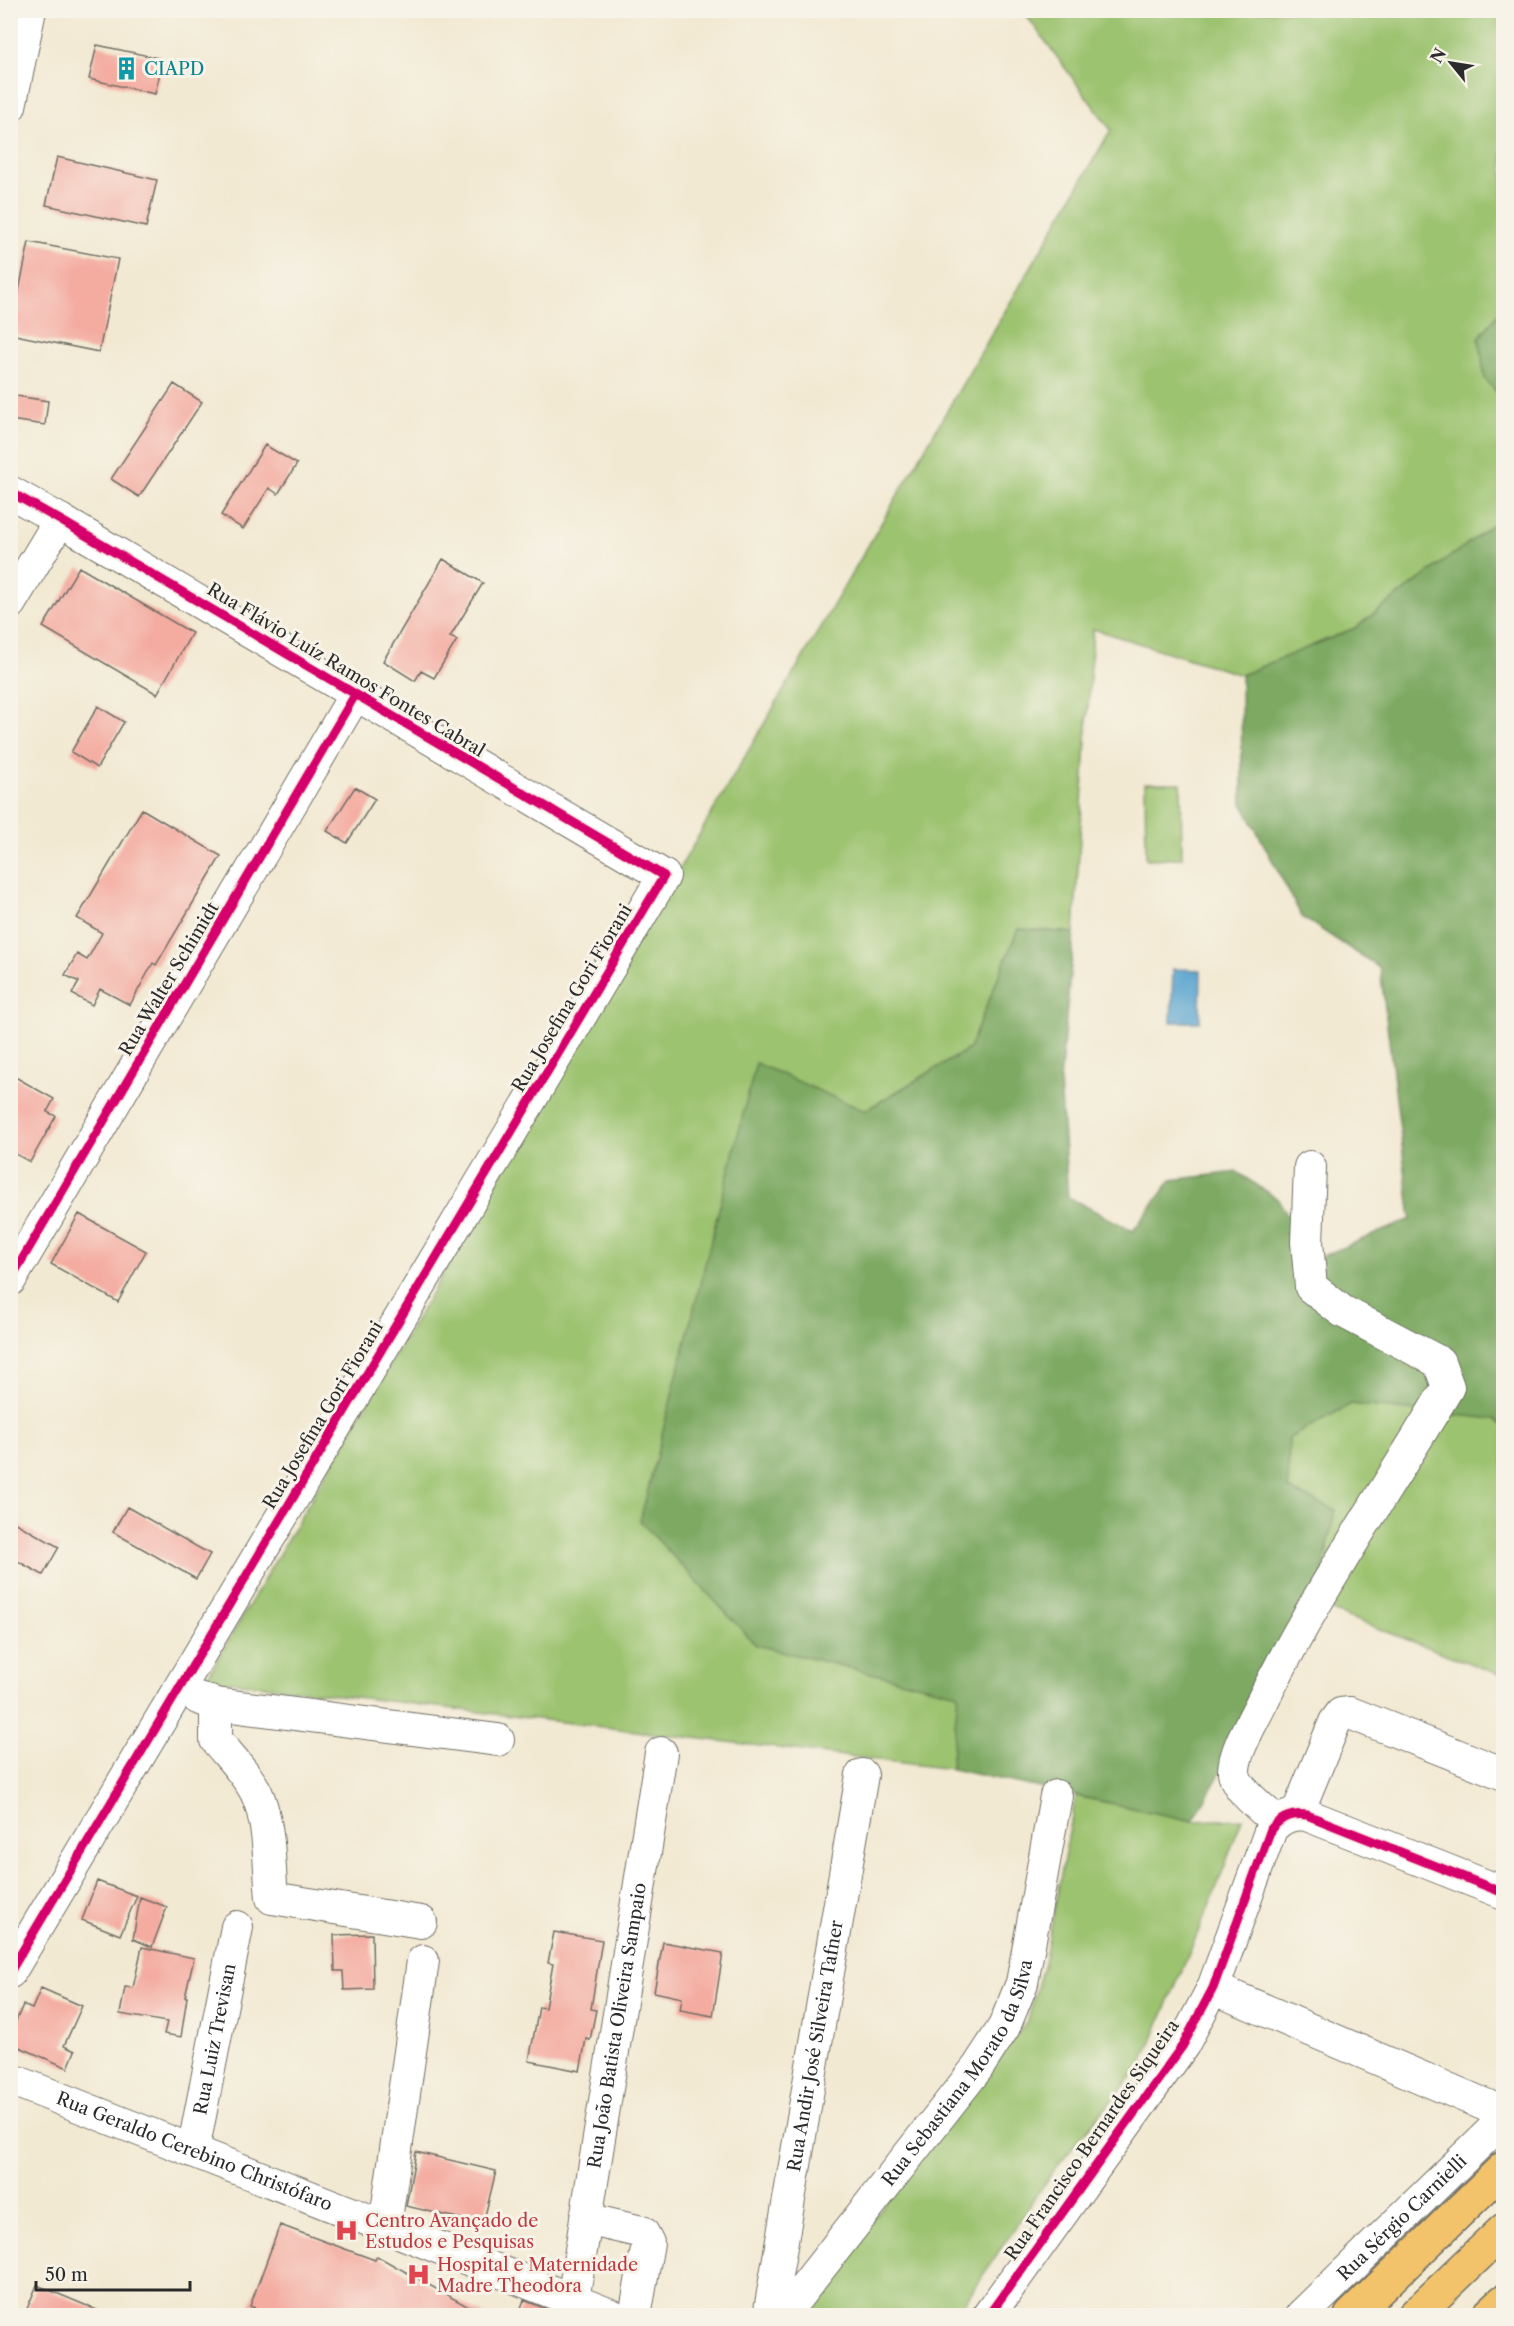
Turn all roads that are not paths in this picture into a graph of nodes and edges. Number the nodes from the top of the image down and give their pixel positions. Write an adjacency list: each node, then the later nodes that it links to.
1 (30, 10): 2 (street)
2 (10, 105)
3 (10, 492): 4 (street, Rua Flávio Luíz Ramos Fontes Cabral)
4 (60, 520): 5 (street); 6 (street, Rua Flávio Luíz Ramos Fontes Cabral)
5 (10, 603)
6 (355, 695): 7 (street, Rua Flávio Luíz Ramos Fontes Cabral); 9 (street, Rua Walter Schimidt)
7 (664, 876): 10 (street, Rua Josefina Gori Fiorani)
8 (1310, 1167): 17 (street)
9 (10, 1280)
10 (177, 1692): 11 (street); 22 (street, Rua Josefina Gori Fiorani)
11 (216, 1704): 12 (street); 19 (street)
12 (498, 1740)
13 (661, 1753): 29 (street, Rua João Batista Oliveira Sampaio)
14 (1503, 1774): 17 (street, Rua Francisco Bernardes Siqueira)
15 (862, 1775): 36 (street, Rua Andir José Silveira Tafner)
16 (1056, 1796): 37 (street, Rua Sebastiana Morato da Silva)
17 (1287, 1817): 18 (street); 23 (street, Rua Francisco Bernardes Siqueira)
18 (1503, 1893)
19 (421, 1922)
20 (237, 1927): 27 (street, Rua Luiz Trevisan)
21 (423, 1961): 30 (street)
22 (10, 1972)
23 (1213, 1988): 25 (street); 38 (street, Rua Francisco Bernardes Siqueira)
24 (10, 2079): 27 (street, Rua Geraldo Cerebino Christófaro)
25 (1503, 2114)
26 (1503, 2119): 39 (street, Rua Sérgio Carnielli)
27 (193, 2151): 30 (street, Rua Geraldo Cerebino Christófaro)
28 (1503, 2168): 40 (highway)
29 (586, 2219): 32 (street, Rua João Batista Oliveira Sampaio); 35 (street)
30 (385, 2226): 32 (street, Rua Geraldo Cerebino Christófaro)
31 (1503, 2229): 41 (highway)
32 (573, 2300): 34 (street, Rua Geraldo Cerebino Christófaro)
33 (1503, 2301): 42 (highway)
34 (613, 2316)
35 (635, 2316)
36 (769, 2316)
37 (782, 2316)
38 (988, 2316)
39 (1301, 2316)
40 (1352, 2316)
41 (1414, 2316)
42 (1488, 2316)

